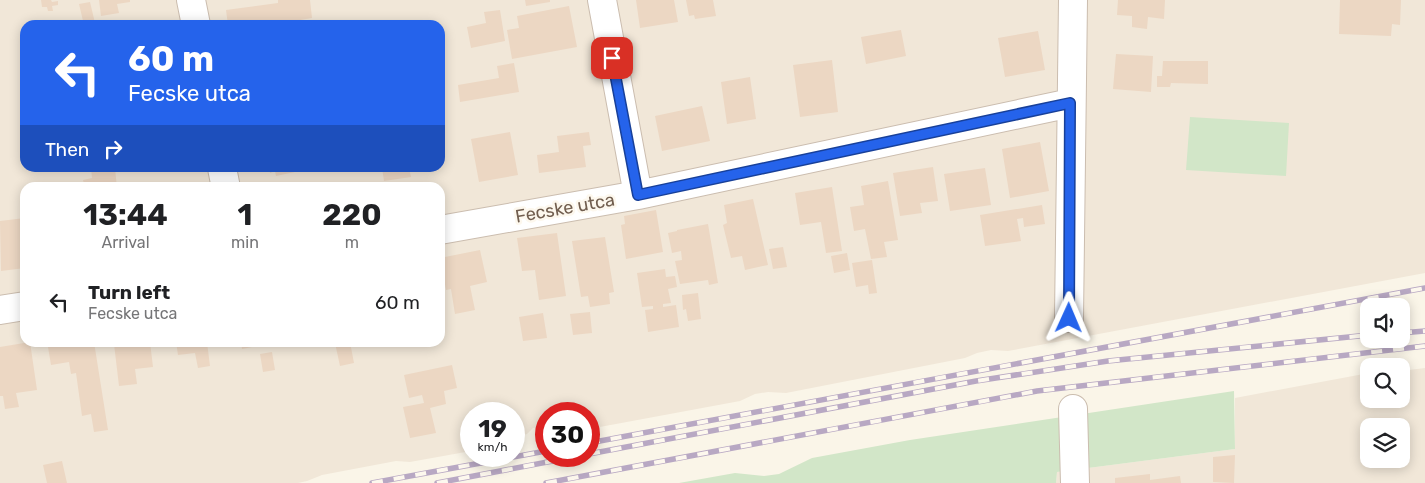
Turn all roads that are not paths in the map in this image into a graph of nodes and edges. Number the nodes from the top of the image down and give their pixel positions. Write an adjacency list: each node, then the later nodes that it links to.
1 (191, 0): 4 (street)
2 (602, 0): 6 (street)
3 (1073, 0): 5 (street)
4 (195, 20)
5 (1070, 103): 6 (street, Fecske utca); 10 (street)
6 (638, 195): 7 (street, Fecske utca)
7 (445, 229)
8 (20, 307): 9 (street)
9 (0, 310)
10 (1069, 318)
11 (1072, 409): 12 (street)
12 (1075, 483)

